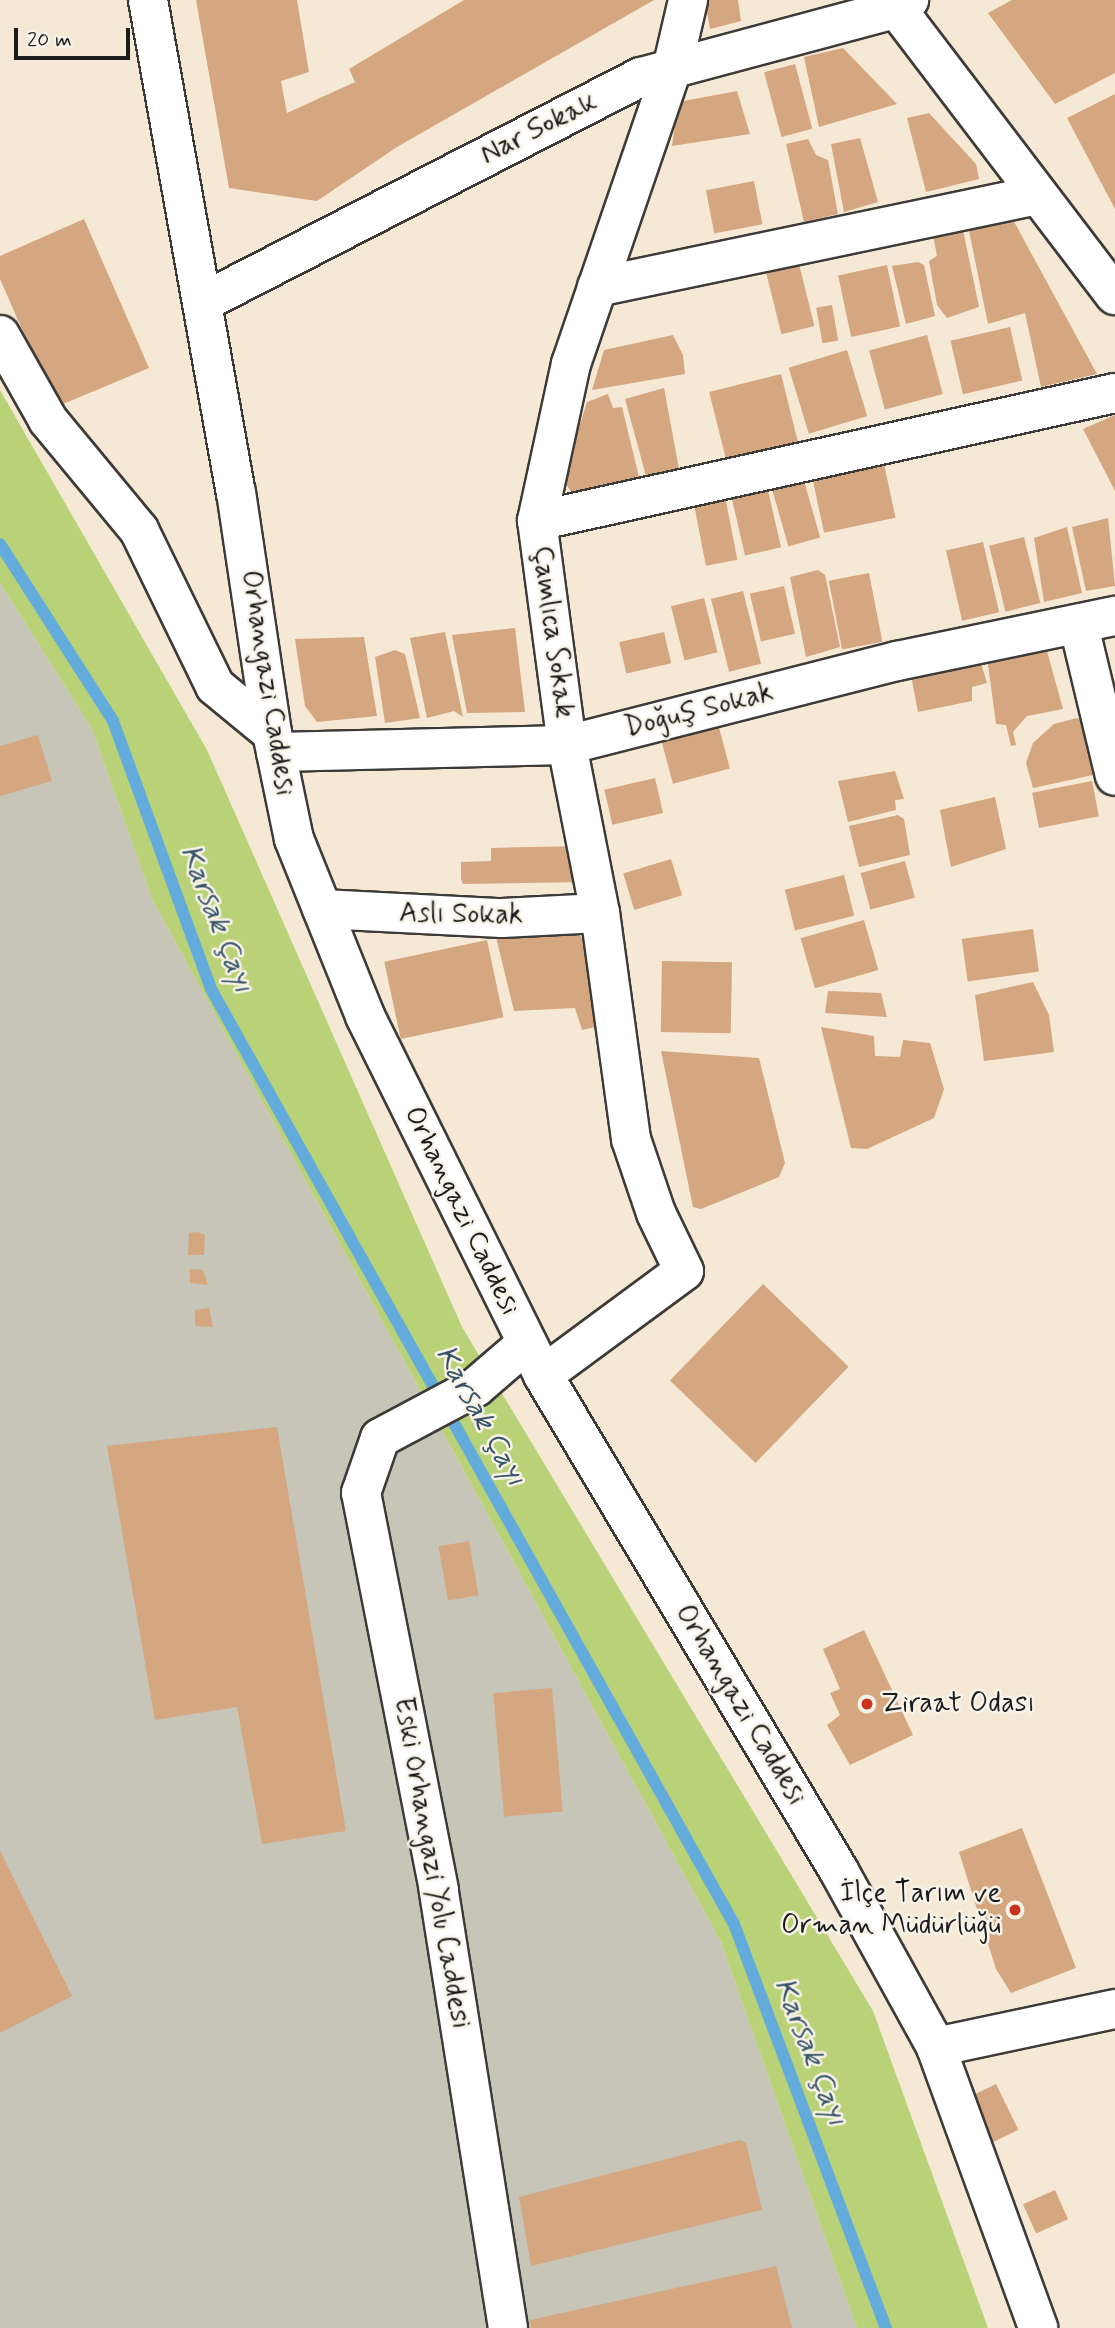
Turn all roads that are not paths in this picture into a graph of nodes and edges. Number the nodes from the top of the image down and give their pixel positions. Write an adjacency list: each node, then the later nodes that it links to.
1 (148, 0): 8 (street, Orhangazi Caddesi)
2 (688, 0): 4 (street, Çamlıca Sokak)
3 (898, 3): 4 (street, Nar Sokak); 5 (street)
4 (672, 69): 6 (street, Çamlıca Sokak); 8 (street, Nar Sokak)
5 (1038, 195): 6 (street); 7 (street)
6 (597, 287): 11 (street, Çamlıca Sokak)
7 (1115, 295)
8 (203, 302): 14 (street, Orhangazi Caddesi)
9 (0, 335): 14 (street)
10 (1115, 393): 11 (street)
11 (537, 521): 15 (street, Çamlıca Sokak)
12 (1115, 616): 13 (street, Doğuş Sokak)
13 (1079, 626): 15 (street, Doğuş Sokak); 16 (street)
14 (274, 742): 15 (street, Doğuş Sokak); 17 (street, Orhangazi Caddesi)
15 (567, 745): 18 (street, Çamlıca Sokak)
16 (1115, 776)
17 (322, 909): 18 (street, Aslı Sokak); 20 (street, Orhangazi Caddesi)
18 (600, 913): 19 (street, Çamlıca Sokak)
19 (684, 1271): 20 (street, Eski Orhangazi Yolu Caddesi)
20 (535, 1360): 22 (street, Orhangazi Caddesi); 23 (street, Eski Orhangazi Yolu Caddesi)
21 (1115, 2009): 22 (street)
22 (936, 2047): 24 (street, Orhangazi Caddesi)
23 (508, 2328)
24 (1038, 2328)

